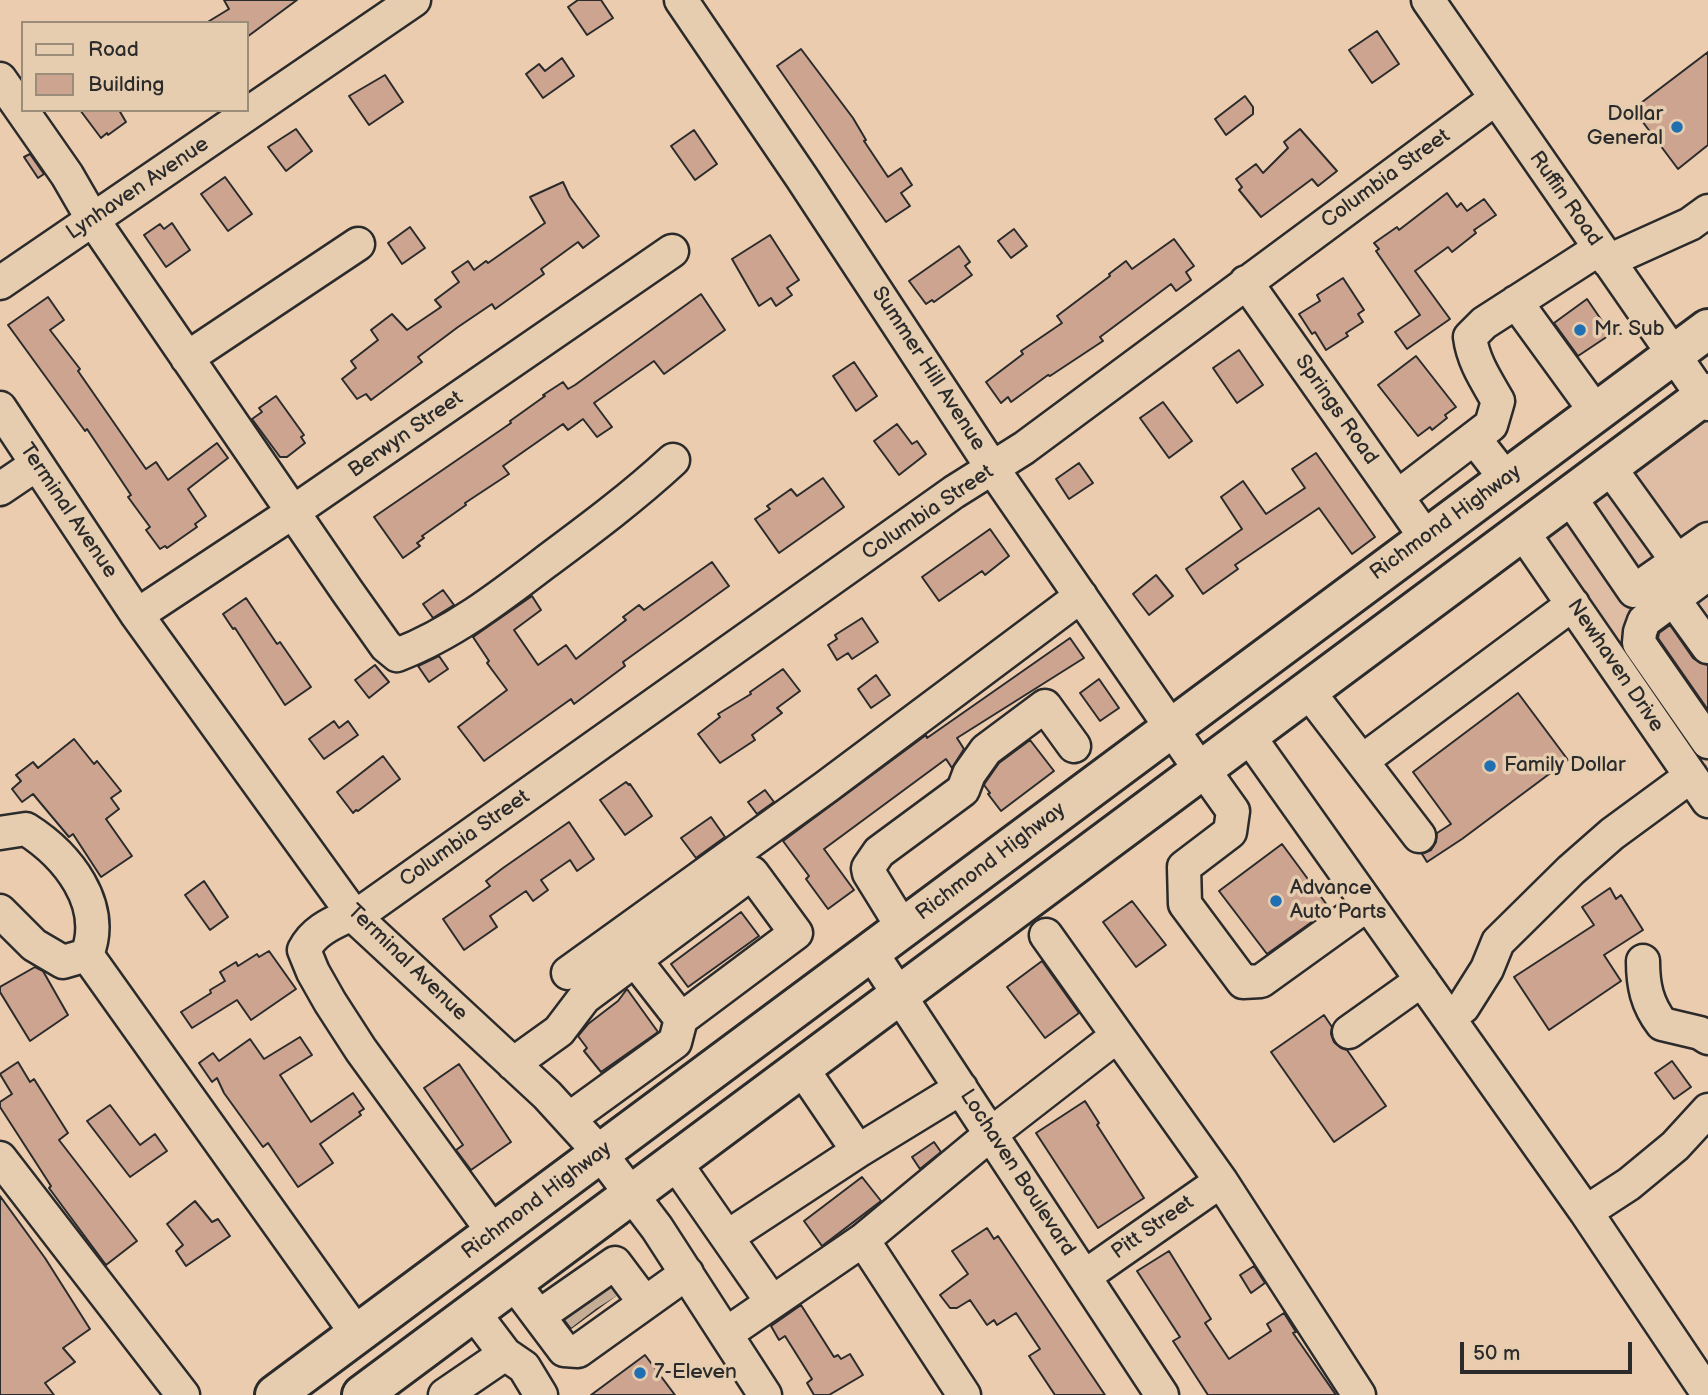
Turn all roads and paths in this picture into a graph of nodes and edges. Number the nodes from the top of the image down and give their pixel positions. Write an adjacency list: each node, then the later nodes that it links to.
1 (414, 0): 9 (street, Lynhaven Avenue)
2 (681, 0): 26 (street, Summer Hill Avenue)
3 (1428, 0): 5 (street, Ruffin Road)
4 (0, 79): 6 (street)
5 (1495, 99): 12 (street, Ruffin Road); 13 (street, Columbia Street)
6 (21, 109)
7 (23, 112): 9 (street)
8 (1708, 211): 12 (street)
9 (93, 220): 14 (street, Lynhaven Avenue); 18 (street)
10 (358, 244): 18 (street)
11 (672, 251): 31 (street, Berwyn Street)
12 (1604, 255): 15 (street); 17 (street, Ruffin Road)
13 (1246, 282): 26 (street, Columbia Street); 30 (street, Springs Road)
14 (0, 283)
15 (1516, 302): 21 (street); 22 (street)
16 (1708, 329): 17 (main road, Richmond Highway)
17 (1673, 355): 19 (street, Ruffin Road); 21 (main road, Richmond Highway)
18 (187, 358): 31 (street)
19 (1706, 398): 25 (main road)
20 (0, 408): 24 (street, Terminal Avenue)
21 (1596, 412): 27 (main road, Richmond Highway)
22 (1474, 438): 27 (street); 30 (street)
23 (673, 460): 31 (street)
24 (37, 464): 28 (street); 40 (street, Terminal Avenue)
25 (1610, 468): 29 (main road); 35 (street)
26 (993, 469): 37 (street, Summer Hill Avenue); 54 (street, Columbia Street)
27 (1506, 480): 33 (main road, Richmond Highway)
28 (0, 489)
29 (1569, 496): 32 (main road); 35 (street)
30 (1397, 497): 33 (street, Springs Road)
31 (293, 512): 40 (street, Berwyn Street)
32 (1522, 531): 39 (street, Newhaven Drive); 42 (main road)
33 (1426, 538): 43 (main road, Richmond Highway)
34 (1708, 539): 35 (street)
35 (1677, 561)
36 (1708, 574): 38 (street)
37 (1081, 596): 43 (street, Summer Hill Avenue); 61 (street)
38 (1674, 600): 41 (street); 45 (street)
39 (1573, 604): 47 (street); 49 (street, Newhaven Drive)
40 (137, 615): 54 (street, Terminal Avenue)
41 (1708, 647)
42 (1308, 691): 44 (main road); 47 (street)
43 (1171, 727): 48 (street, Summer Hill Avenue); 55 (main road, Richmond Highway)
44 (1248, 735): 48 (main road); 52 (street)
45 (1708, 742)
46 (1074, 746): 55 (street)
47 (1362, 761): 51 (street)
48 (1202, 770): 52 (street, Summer Hill Avenue); 63 (main road)
49 (1700, 789): 64 (street)
50 (0, 833): 58 (street)
51 (1419, 836)
52 (1368, 904): 62 (street)
53 (0, 911): 58 (street)
54 (354, 916): 69 (street, Terminal Avenue); 82 (street, Columbia Street)
55 (903, 928): 57 (main road, Richmond Highway)
56 (1046, 935): 67 (street)
57 (871, 952): 63 (street, Lochaven Boulevard); 76 (main road, Richmond Highway)
58 (87, 956): 93 (street)
59 (635, 960): 65 (street); 65 (street); 69 (street)
60 (1643, 961): 68 (street)
61 (568, 973)
62 (1422, 980): 64 (street); 66 (street)
63 (900, 995): 70 (main road); 71 (street, Lochaven Boulevard)
64 (1449, 1018): 81 (street)
65 (681, 1019): 73 (street)
66 (1349, 1032)
67 (1117, 1036): 74 (street); 79 (street)
68 (1708, 1038)
69 (513, 1064): 73 (street, Terminal Avenue)
70 (801, 1068): 75 (street); 78 (main road)
71 (961, 1088): 74 (street, Lochaven Boulevard); 75 (street)
72 (1708, 1110): 81 (street)
73 (569, 1119): 76 (street, Terminal Avenue)
74 (992, 1133): 84 (street); 86 (street, Lochaven Boulevard)
75 (858, 1152): 83 (street)
76 (600, 1153): 80 (street, Terminal Avenue); 82 (main road, Richmond Highway)
77 (0, 1158): 98 (street)
78 (674, 1161): 80 (main road); 83 (street)
79 (1221, 1181): 86 (street, Pitt Street); 105 (street)
80 (631, 1193): 85 (street, Terminal Avenue); 87 (main road)
81 (1586, 1212): 97 (street)
82 (494, 1233): 93 (main road, Richmond Highway)
83 (727, 1237): 88 (street)
84 (863, 1241): 88 (street); 103 (street)
85 (687, 1273): 89 (street); 94 (street, Terminal Avenue)
86 (1085, 1276): 104 (street, Lochaven Boulevard)
87 (513, 1282): 91 (main road); 92 (street)
88 (772, 1302): 94 (street)
89 (645, 1303): 90 (street); 90 (street)
90 (594, 1304): 92 (street); 92 (street)
91 (474, 1312): 95 (street); 96 (main road)
92 (539, 1316)
93 (357, 1334): 99 (main road, Richmond Highway)
94 (726, 1334): 102 (street, Terminal Avenue)
95 (505, 1354): 100 (street); 101 (street)
96 (384, 1388)
97 (1708, 1394)
98 (183, 1395)
99 (275, 1395)
100 (445, 1395)
101 (541, 1395)
102 (765, 1395)
103 (964, 1395)
104 (1162, 1395)
105 (1359, 1395)

